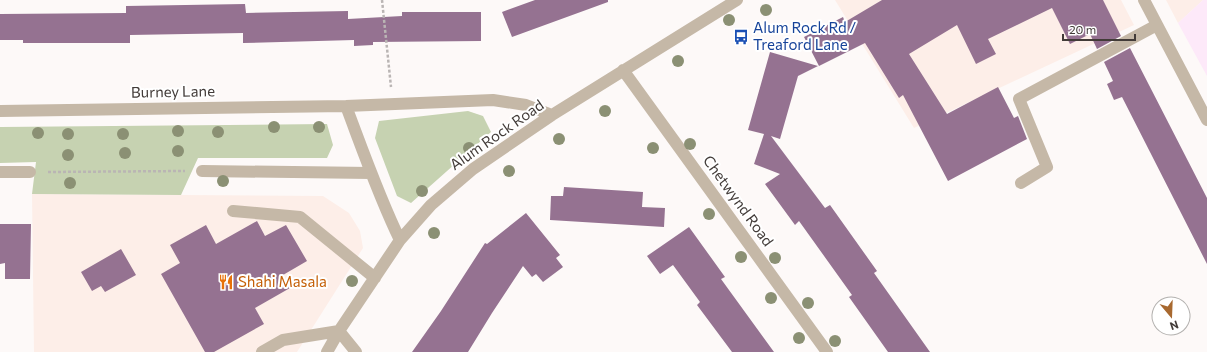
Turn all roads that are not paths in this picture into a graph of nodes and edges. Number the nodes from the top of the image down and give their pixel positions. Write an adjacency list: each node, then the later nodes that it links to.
1 (737, 0): 4 (street, Alum Rock Road)
2 (1144, 0): 3 (street)
3 (1157, 25): 8 (street); 13 (street)
4 (623, 70): 7 (street, Alum Rock Road); 21 (street, Chetwynd Road)
5 (346, 106): 6 (street, Burney Lane); 7 (street, Burney Lane); 12 (street)
6 (0, 111)
7 (552, 115): 15 (street, Alum Rock Road)
8 (1207, 118)
9 (202, 171): 12 (street)
10 (0, 172): 11 (street)
11 (30, 172)
12 (370, 173): 15 (street)
13 (1021, 183)
14 (233, 211): 16 (street)
15 (400, 240): 16 (street, Alum Rock Road)
16 (375, 278): 17 (street, Alum Rock Road)
17 (339, 331): 18 (street); 19 (street, Alum Rock Road); 20 (street)
18 (262, 352)
19 (327, 352)
20 (356, 352)
21 (827, 352)

